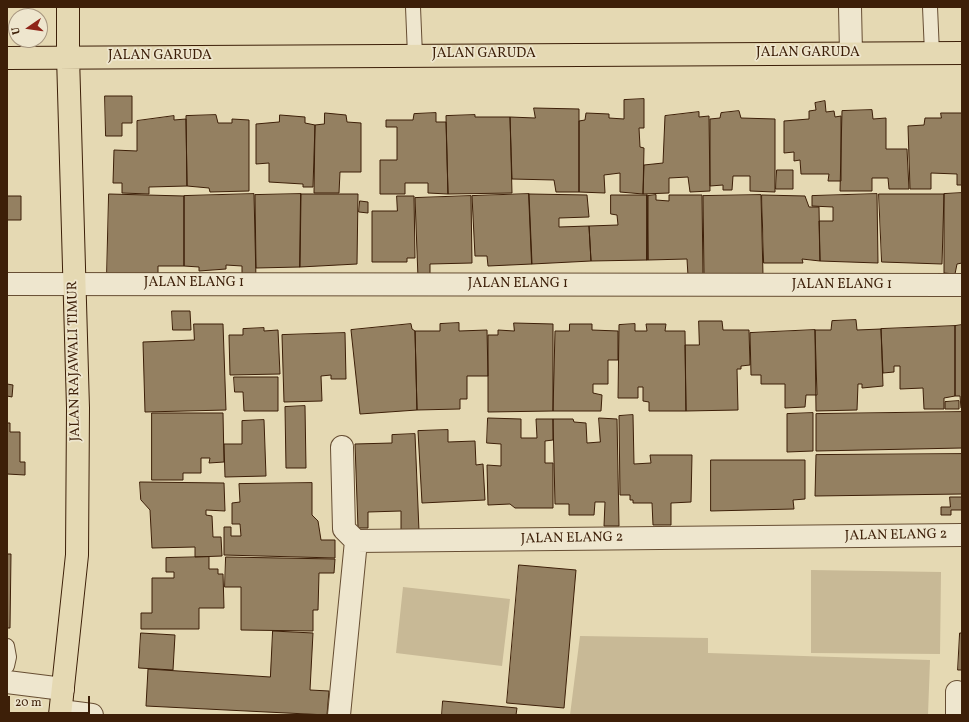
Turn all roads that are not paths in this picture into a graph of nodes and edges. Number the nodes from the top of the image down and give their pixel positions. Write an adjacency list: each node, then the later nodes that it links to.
1 (68, 7): 9 (main road, JALAN RAJAWALI TIMUR)
2 (414, 7): 8 (lane)
3 (850, 7): 5 (street)
4 (930, 7): 6 (lane)
5 (851, 53): 6 (main road, JALAN GARUDA); 8 (main road, JALAN GARUDA)
6 (932, 53): 7 (main road, JALAN GARUDA)
7 (962, 53)
8 (415, 55): 9 (main road, JALAN GARUDA)
9 (68, 56): 10 (main road, JALAN GARUDA); 11 (main road, JALAN RAJAWALI TIMUR)
10 (7, 58)
11 (73, 283): 12 (street, JALAN ELANG 1); 13 (street, JALAN ELANG 1); 20 (main road, JALAN RAJAWALI TIMUR)
12 (7, 284)
13 (962, 286)
14 (342, 447): 16 (street)
15 (962, 535): 16 (street, JALAN ELANG 2)
16 (356, 541): 24 (street)
17 (7, 646): 18 (lane)
18 (7, 666)
19 (7, 682): 20 (street)
20 (63, 688): 22 (main road, JALAN RAJAWALI TIMUR)
21 (957, 692): 25 (street)
22 (60, 713): 23 (street)
23 (92, 715)
24 (338, 715)
25 (957, 715)

